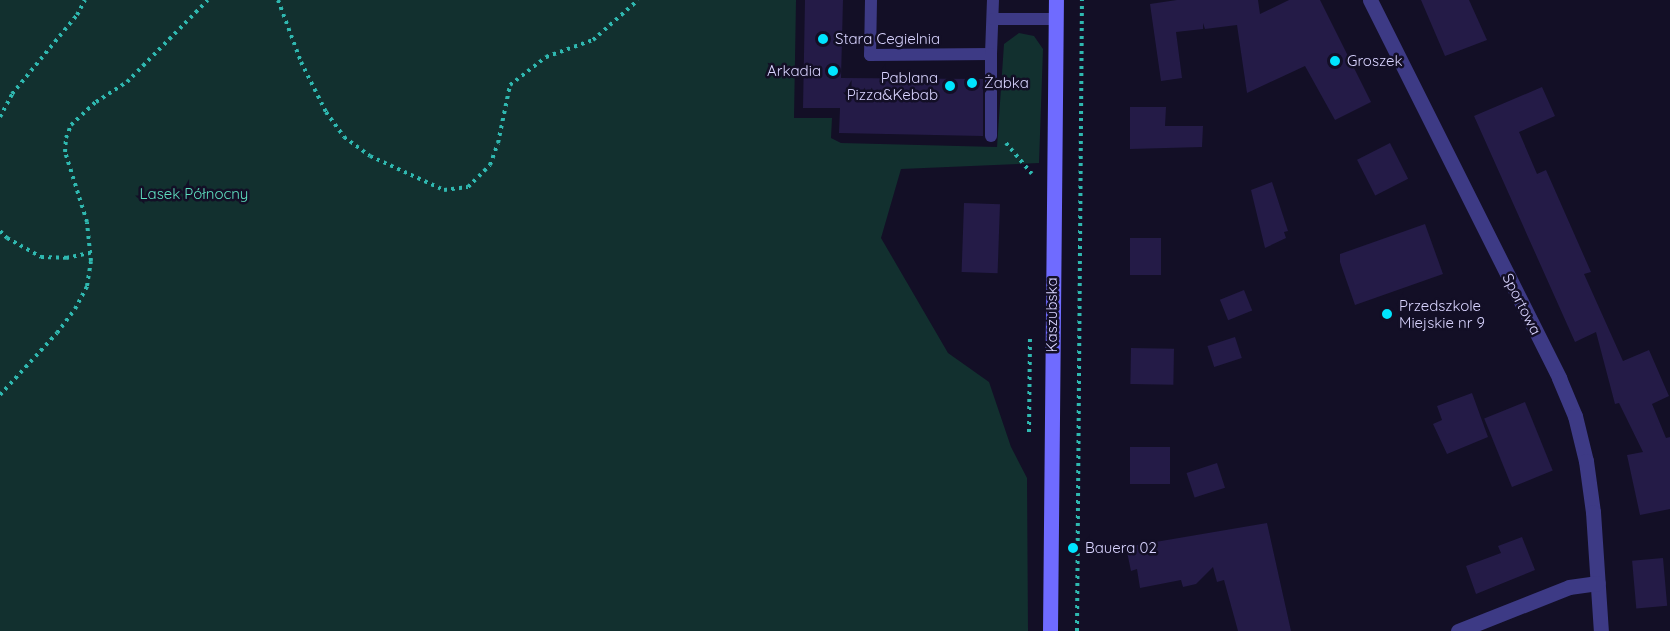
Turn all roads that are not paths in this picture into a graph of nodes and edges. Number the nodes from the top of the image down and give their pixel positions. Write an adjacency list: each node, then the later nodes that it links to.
1 (871, 0): 7 (lane)
2 (993, 0): 5 (lane)
3 (1056, 0): 6 (main road, Kaszubska)
4 (1370, 0): 9 (street, Sportowa)
5 (993, 19): 6 (lane); 7 (lane)
6 (1056, 19): 10 (main road, Kaszubska)
7 (992, 54): 8 (lane)
8 (991, 132)
9 (1598, 583): 11 (street); 12 (street, Sportowa)
10 (1050, 631)
11 (1458, 631)
12 (1601, 631)

